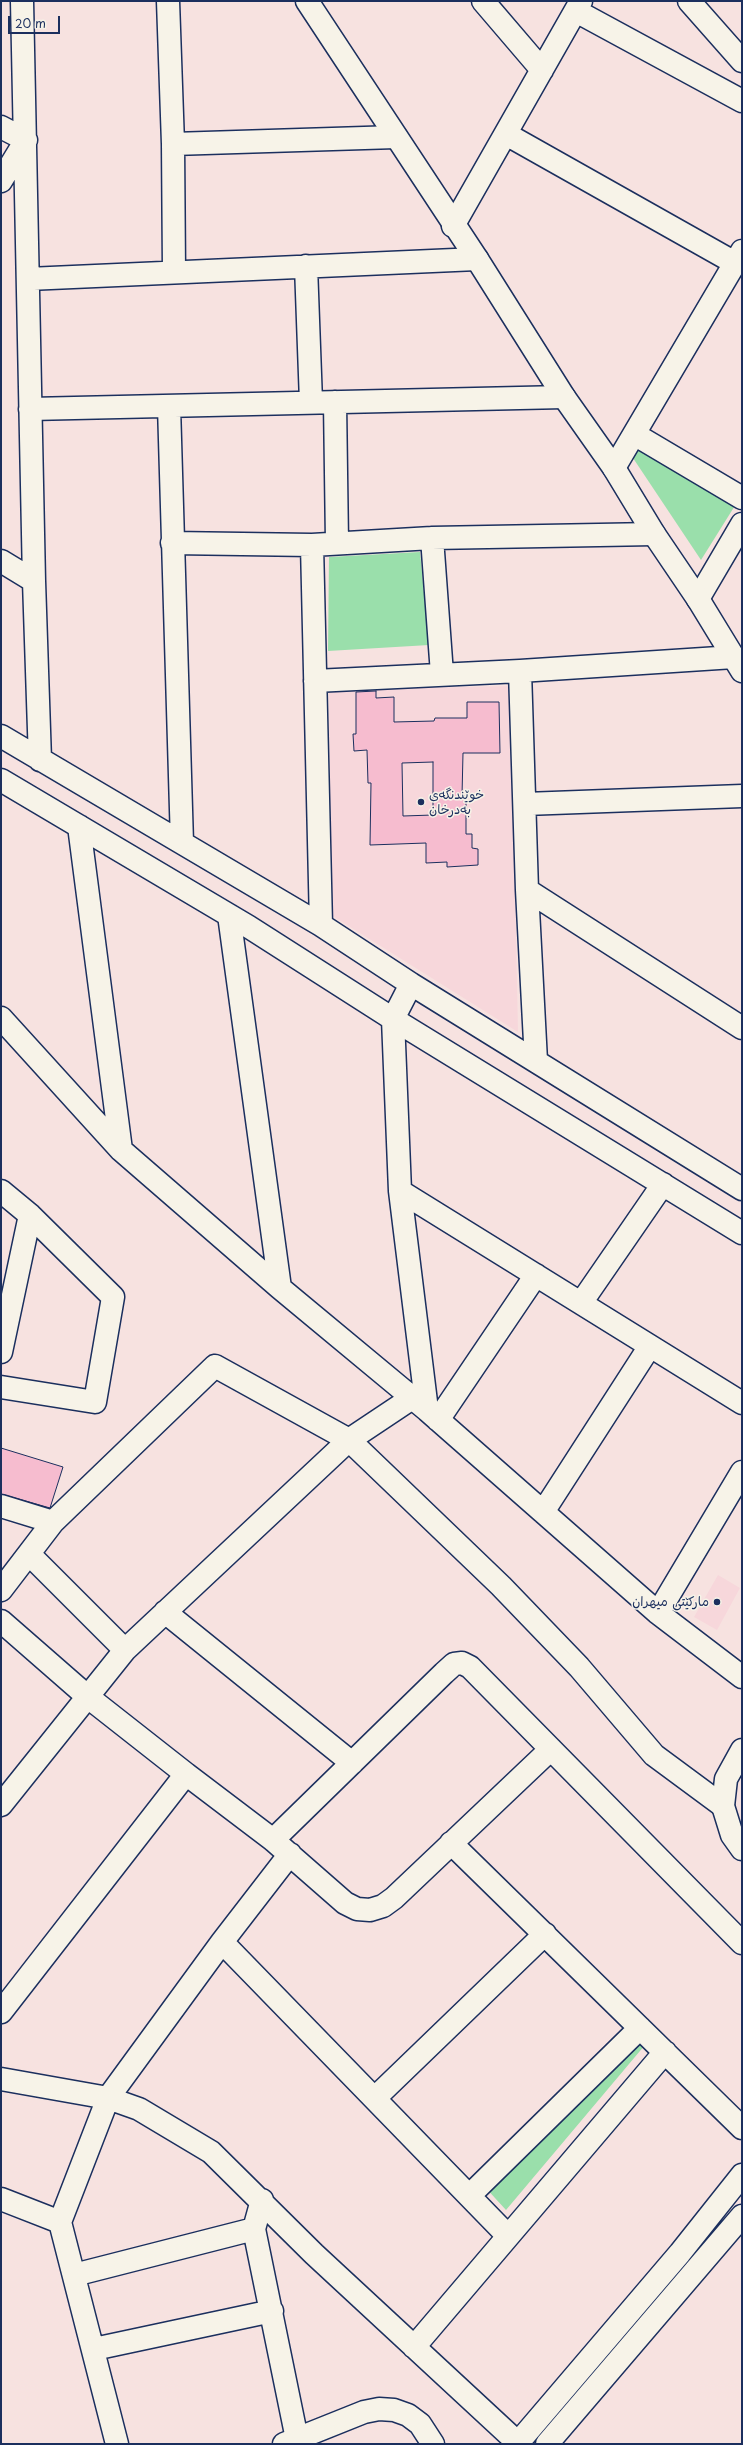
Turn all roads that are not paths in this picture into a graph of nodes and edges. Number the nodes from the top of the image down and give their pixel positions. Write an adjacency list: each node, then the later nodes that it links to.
1 (22, 1): 13 (street)
2 (168, 1): 14 (street)
3 (307, 1): 12 (street)
4 (483, 1): 8 (street)
5 (689, 1): 7 (street)
6 (578, 6): 8 (street); 9 (street)
7 (742, 61)
8 (542, 70): 11 (street)
9 (742, 101)
10 (1, 127): 13 (street)
11 (506, 134): 16 (street); 17 (street)
12 (396, 137): 14 (street); 16 (street)
13 (26, 140): 15 (street); 21 (street)
14 (173, 144): 20 (street)
15 (1, 181)
16 (453, 226): 18 (street)
17 (738, 257): 27 (street)
18 (477, 258): 19 (street); 22 (street)
19 (306, 266): 20 (street); 23 (street)
20 (174, 272): 21 (street)
21 (28, 278): 26 (street)
22 (564, 397): 24 (street); 28 (street)
23 (311, 402): 24 (street); 25 (street)
24 (335, 402): 34 (street)
25 (169, 406): 26 (street); 33 (street)
26 (30, 409): 37 (street)
27 (634, 434): 28 (street); 29 (street)
28 (614, 468): 31 (street)
29 (742, 498)
30 (742, 524): 38 (street)
31 (654, 534): 32 (street); 38 (street)
32 (432, 538): 34 (street); 41 (street)
33 (172, 543): 35 (street); 49 (street)
34 (337, 543): 35 (street)
35 (312, 544): 42 (street)
36 (1, 561): 37 (street)
37 (34, 581): 44 (street)
38 (698, 599): 39 (street)
39 (738, 664): 40 (street)
40 (520, 671): 41 (street); 47 (street)
41 (442, 674): 42 (street)
42 (315, 681): 52 (street)
43 (1, 736): 44 (street)
44 (40, 760): 49 (street)
45 (1, 780): 48 (street)
46 (742, 796): 47 (street)
47 (525, 804): 50 (street)
48 (78, 826): 51 (street); 58 (street)
49 (182, 843): 52 (street)
50 (527, 890): 56 (street); 57 (street)
51 (229, 915): 55 (street); 66 (street)
52 (322, 925): 53 (street)
53 (412, 984): 55 (street); 57 (street)
54 (1, 1018): 58 (street)
55 (393, 1019): 59 (street); 62 (street)
56 (742, 1028)
57 (536, 1061): 60 (street)
58 (121, 1150): 66 (street)
59 (663, 1184): 64 (street); 67 (street)
60 (742, 1189)
61 (1, 1191): 63 (street)
62 (400, 1191): 65 (street); 72 (street)
63 (30, 1215): 69 (street); 70 (street)
64 (742, 1233)
65 (536, 1275): 67 (street); 72 (street)
66 (280, 1288): 72 (street)
67 (582, 1303): 68 (street)
68 (650, 1346): 71 (street); 76 (street)
69 (1, 1352)
70 (1, 1387)
71 (742, 1403)
72 (426, 1409): 73 (street); 76 (street)
73 (348, 1440): 77 (street); 80 (street); 91 (street)
74 (742, 1472): 81 (street)
75 (1, 1506): 77 (street)
76 (543, 1512): 81 (street)
77 (53, 1522): 78 (street)
78 (30, 1554): 79 (street); 83 (street)
79 (1, 1590)
80 (165, 1612): 83 (street); 88 (street)
81 (658, 1612): 84 (street)
82 (1, 1621): 85 (street)
83 (125, 1650): 85 (street)
84 (742, 1677)
85 (88, 1696): 89 (street); 90 (street)
86 (551, 1749): 88 (street); 93 (street); 98 (street)
87 (742, 1750): 91 (street)
88 (352, 1763): 92 (street)
89 (186, 1774): 92 (street); 99 (street)
90 (1, 1805)
91 (723, 1806): 94 (street)
92 (273, 1840): 95 (street)
93 (451, 1843): 95 (street); 96 (street)
94 (742, 1849)
95 (290, 1854): 97 (street)
96 (545, 1934): 100 (street); 104 (street)
97 (222, 1942): 103 (street); 104 (street)
98 (742, 1943)
99 (1, 2012)
100 (640, 2028): 101 (street); 107 (street)
101 (665, 2052): 105 (street); 113 (street)
102 (1, 2079): 103 (street)
103 (108, 2098): 109 (street); 111 (street)
104 (375, 2098): 107 (street)
105 (742, 2128)
106 (742, 2175): 119 (street)
107 (469, 2196): 113 (street)
108 (1, 2199): 111 (street)
109 (262, 2200): 112 (street); 116 (street)
110 (742, 2216): 122 (street)
111 (60, 2222): 114 (street)
112 (254, 2229): 114 (street); 115 (street)
113 (508, 2236): 116 (street)
114 (74, 2275): 117 (street)
115 (272, 2311): 117 (street); 118 (street)
116 (414, 2347): 119 (street)
117 (94, 2349): 120 (street)
118 (293, 2443): 121 (street)
119 (517, 2443)
120 (117, 2444)
121 (433, 2444)
122 (546, 2444)

